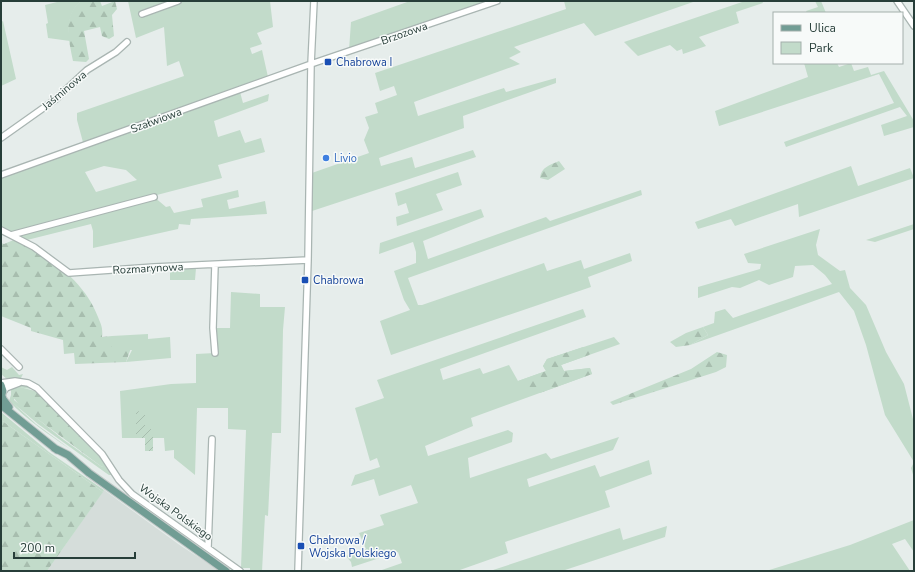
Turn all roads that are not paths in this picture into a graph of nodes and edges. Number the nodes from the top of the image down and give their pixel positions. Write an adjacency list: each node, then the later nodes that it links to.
1 (178, 1): 5 (street)
2 (314, 1): 8 (street)
3 (497, 1): 8 (street, Brzozowa)
4 (897, 1): 6 (street)
5 (142, 14)
6 (914, 26)
7 (126, 42): 9 (street, Jaśminowa)
8 (311, 64): 10 (street, Szałwiowa); 14 (street)
9 (1, 138)
10 (1, 174)
11 (154, 197): 13 (street)
12 (1, 230): 13 (street, Rozmarynowa)
13 (11, 235): 15 (street, Rozmarynowa)
14 (308, 260): 15 (street, Rozmarynowa); 28 (street)
15 (215, 265): 17 (street)
16 (1, 349): 18 (street)
17 (215, 353)
18 (19, 367)
19 (2, 391): 21 (main road, Wojska Polskiego); 23 (street, Wojska Polskiego)
20 (1, 405): 21 (main road, Wojska Polskiego)
21 (16, 417): 24 (main road, Wojska Polskiego)
22 (212, 439): 23 (street)
23 (208, 548): 27 (street, Wojska Polskiego)
24 (210, 559): 25 (main road, Wojska Polskiego); 26 (main road, Wojska Polskiego)
25 (226, 571)
26 (231, 571)
27 (240, 571)
28 (298, 571)

